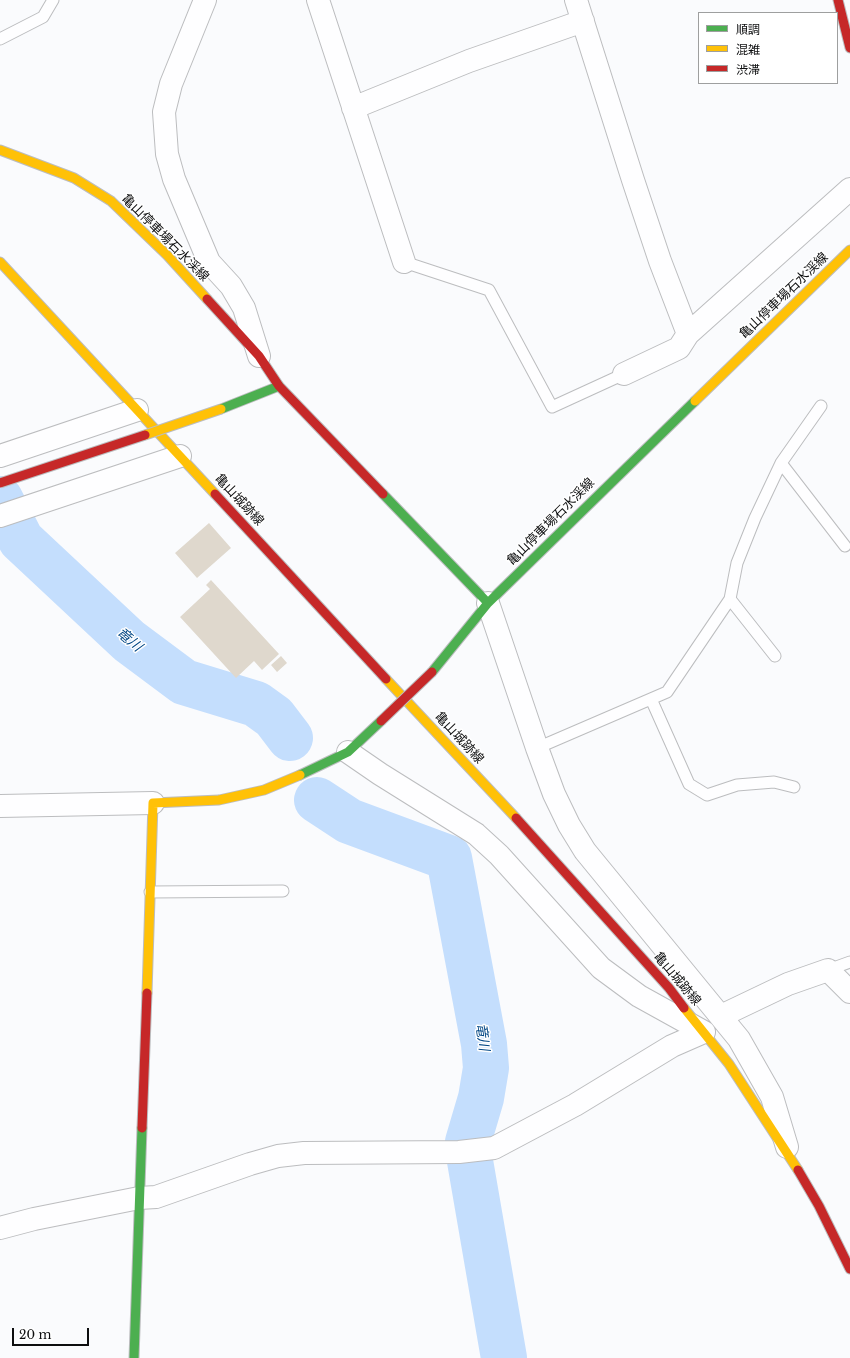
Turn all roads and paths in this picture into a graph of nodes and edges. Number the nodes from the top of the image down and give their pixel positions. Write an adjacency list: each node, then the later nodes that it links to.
1 (53, 0): 7 (lane)
2 (205, 0): 16 (street)
3 (318, 0): 9 (street)
4 (576, 0): 6 (street)
5 (838, 0): 8 (main road)
6 (583, 21): 9 (street); 15 (street)
7 (0, 39)
8 (850, 48)
9 (353, 108): 14 (street)
10 (0, 150): 16 (main road, 亀山停車場石水渓線)
11 (850, 189): 15 (street)
12 (850, 250): 28 (main road, 亀山停車場石水渓線)
13 (0, 262): 20 (main road, 亀山城跡線)
14 (404, 262): 17 (lane)
15 (688, 334): 17 (street)
16 (259, 356): 18 (main road, 亀山停車場石水渓線)
17 (624, 374)
18 (279, 386): 24 (main road, bridge); 28 (main road, 亀山停車場石水渓線)
19 (821, 406): 23 (lane)
20 (137, 410): 21 (street); 22 (main road, 亀山城跡線)
21 (0, 456)
22 (180, 456): 25 (street); 42 (main road, 亀山城跡線)
23 (781, 463): 26 (lane); 27 (lane)
24 (0, 483)
25 (10, 513)
26 (845, 546)
27 (730, 599): 29 (lane); 30 (lane)
28 (488, 603): 31 (street); 32 (main road, bridge)
29 (775, 656)
30 (651, 699): 31 (lane); 33 (lane)
31 (537, 748): 41 (street)
32 (348, 752): 34 (main road); 42 (street)
33 (794, 787)
34 (153, 803): 35 (street); 37 (main road)
35 (0, 806)
36 (283, 891): 37 (lane)
37 (150, 892): 44 (main road)
38 (850, 962): 39 (lane)
39 (828, 970): 40 (street); 41 (street)
40 (850, 992)
41 (721, 1016): 43 (street)
42 (704, 1032): 43 (main road, 亀山城跡線); 44 (street)
43 (790, 1155): 46 (main road, 亀山城跡線)
44 (138, 1198): 45 (street); 47 (main road)
45 (0, 1228)
46 (850, 1269)
47 (134, 1358)

